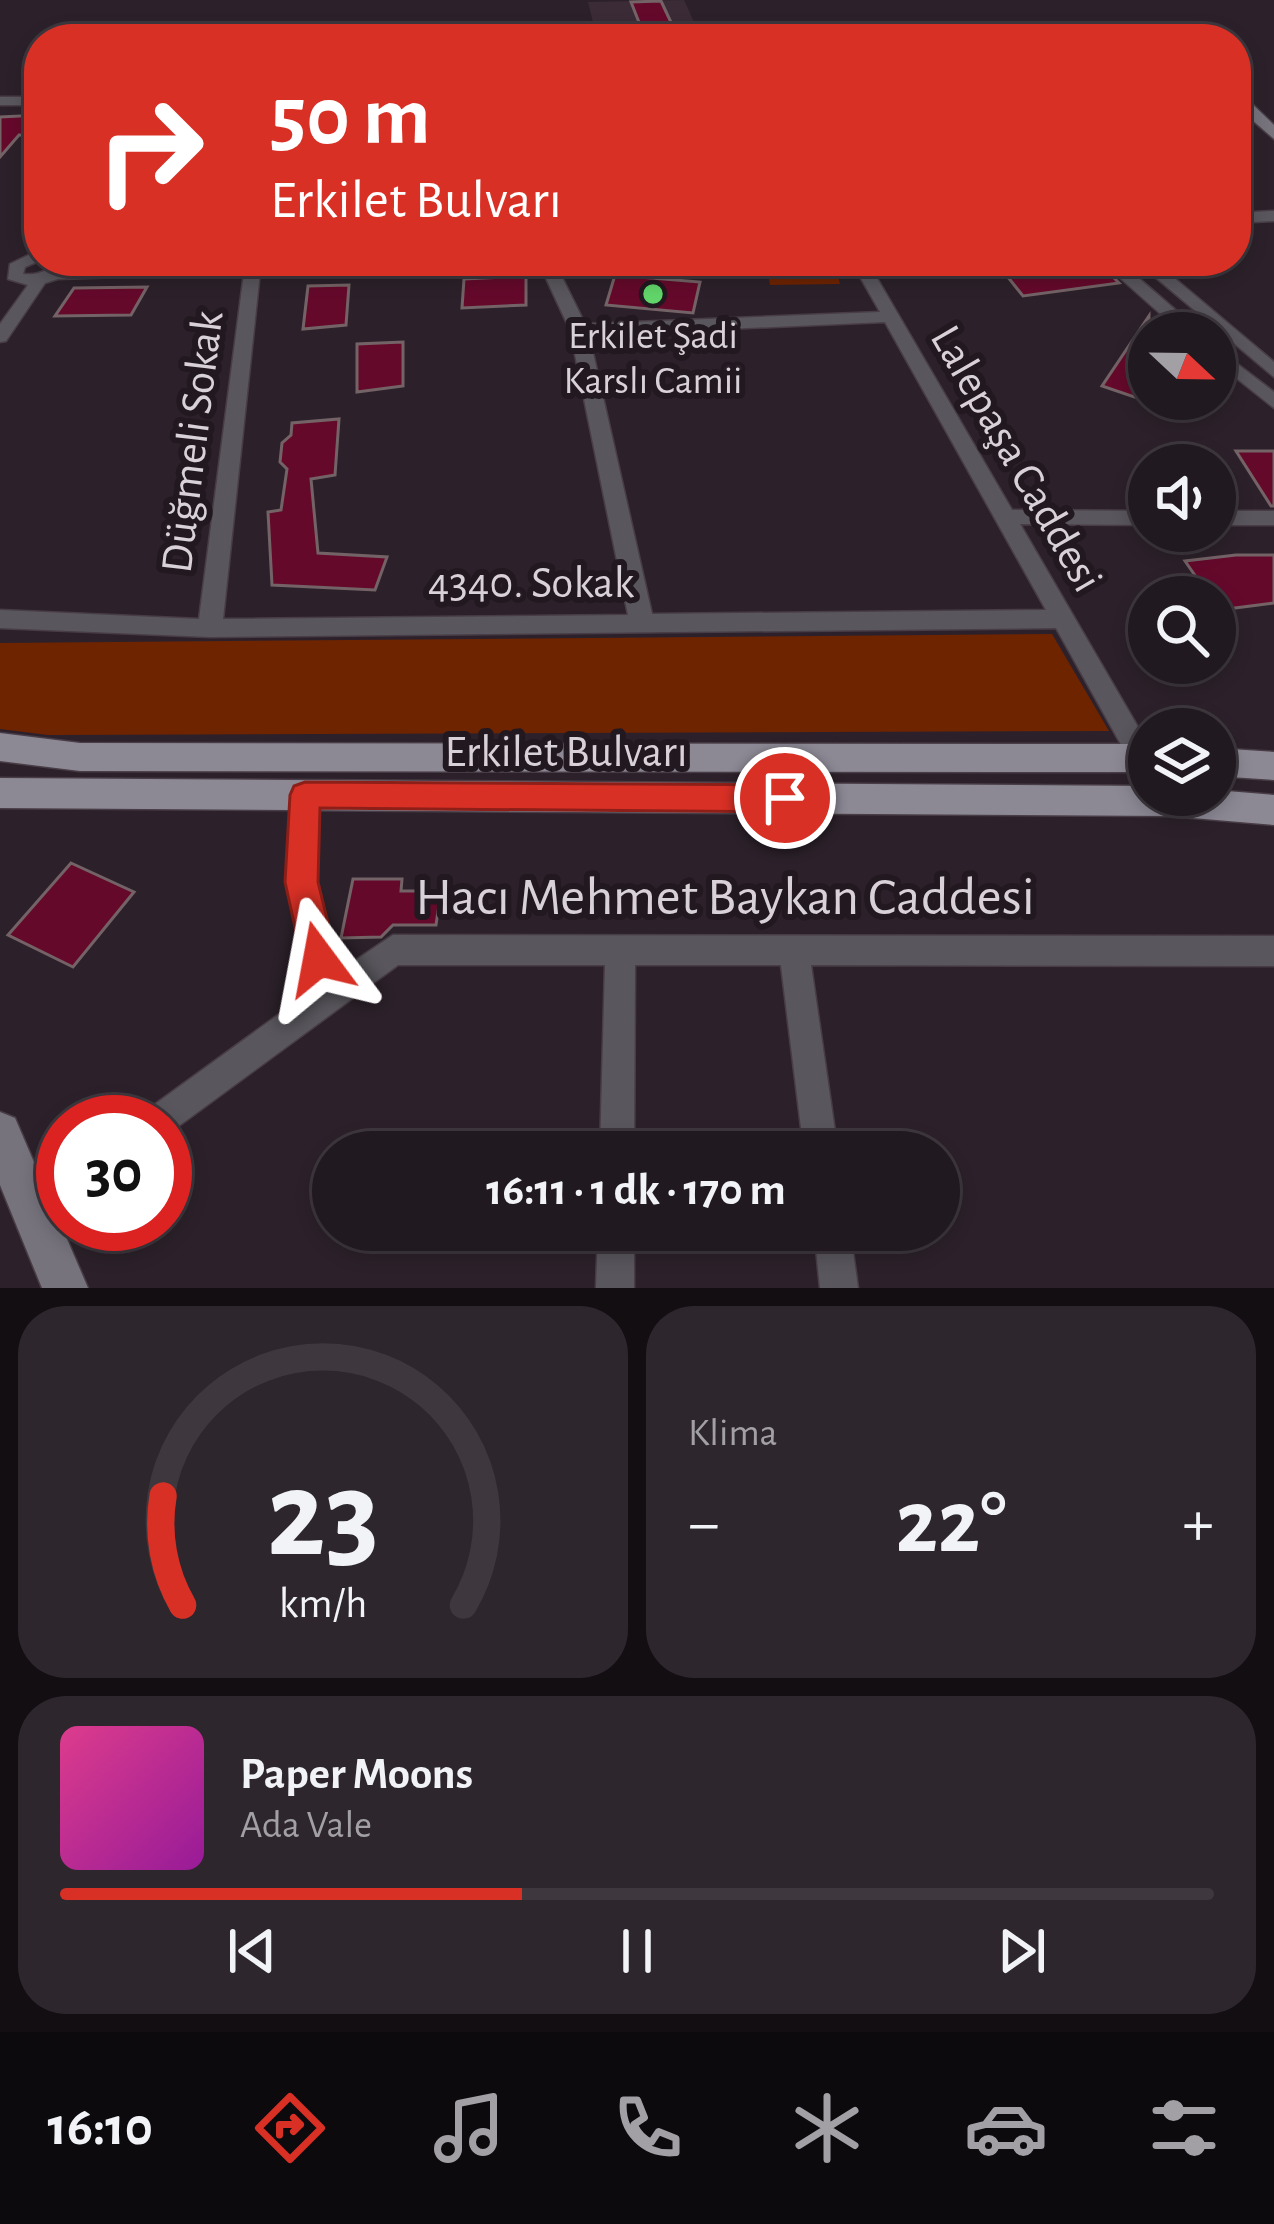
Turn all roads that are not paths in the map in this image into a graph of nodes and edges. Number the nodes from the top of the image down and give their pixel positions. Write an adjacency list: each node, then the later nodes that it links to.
1 (1251, 113): 2 (street)
2 (1274, 134)
3 (16, 267): 10 (street)
4 (49, 276): 10 (street)
5 (253, 276): 25 (street, Düğmeli Sokak)
6 (553, 276): 13 (street)
7 (868, 276): 12 (street, Lalepaşa Caddesi)
8 (1126, 276): 11 (street)
9 (1162, 276): 16 (street)
10 (15, 309): 14 (street)
11 (1168, 312)
12 (891, 317): 13 (street); 18 (street, Lalepaşa Caddesi)
13 (579, 330): 24 (street)
14 (0, 337)
15 (1236, 370): 17 (street)
16 (1274, 371)
17 (1274, 402)
18 (1005, 517): 19 (street); 23 (street, Lalepaşa Caddesi)
19 (1128, 518)
20 (1236, 518): 21 (street)
21 (1274, 518)
22 (0, 619): 25 (street, 4340. Sokak)
23 (1063, 619): 24 (street, 4340. Sokak); 26 (street, Lalepaşa Caddesi)
24 (642, 624): 25 (street, 4340. Sokak)
25 (210, 628)
26 (1128, 728)
27 (0, 748): 28 (main road, Erkilet Bulvarı)
28 (1128, 758)
29 (1236, 763): 30 (main road)
30 (1274, 766)
31 (0, 793): 32 (main road, Erkilet Bulvarı)
32 (305, 795): 33 (main road, Erkilet Bulvarı); 37 (street)
33 (1274, 810)
34 (620, 950): 35 (street, Hacı Mehmet Baykan Caddesi); 37 (street, Hacı Mehmet Baykan Caddesi); 39 (street)
35 (794, 950): 36 (street, Hacı Mehmet Baykan Caddesi); 40 (street)
36 (1274, 951)
37 (328, 998): 38 (street, Hacı Mehmet Baykan Caddesi)
38 (192, 1098)
39 (617, 1131)
40 (818, 1131)
41 (0, 1133): 42 (street)
42 (36, 1186)
43 (57, 1251): 46 (street)
44 (616, 1251): 47 (street)
45 (835, 1251): 48 (street)
46 (64, 1288)
47 (615, 1288)
48 (839, 1288)

